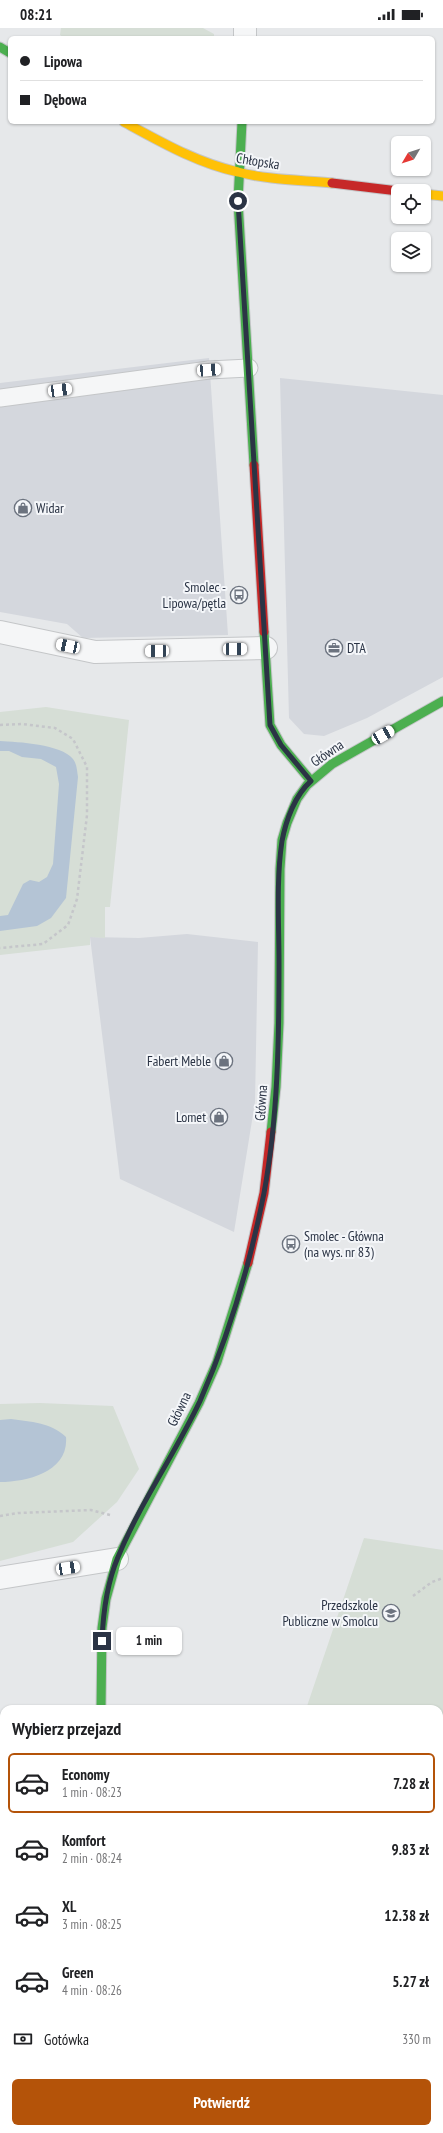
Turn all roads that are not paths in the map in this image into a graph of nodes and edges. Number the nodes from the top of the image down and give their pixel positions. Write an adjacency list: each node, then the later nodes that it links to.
1 (128, 124): 3 (street, Chłopska)
2 (242, 124): 3 (street)
3 (240, 173): 4 (street, Chłopska); 7 (street)
4 (391, 190)
5 (431, 195): 6 (street)
6 (443, 196)
7 (248, 368): 8 (lane); 10 (street)
8 (0, 398)
9 (0, 632): 10 (street)
10 (266, 648): 12 (street)
11 (443, 701): 12 (street, Główna)
12 (311, 781): 13 (street, Główna)
13 (117, 1559): 14 (street); 15 (street, Główna)
14 (0, 1578)
15 (102, 1705)

